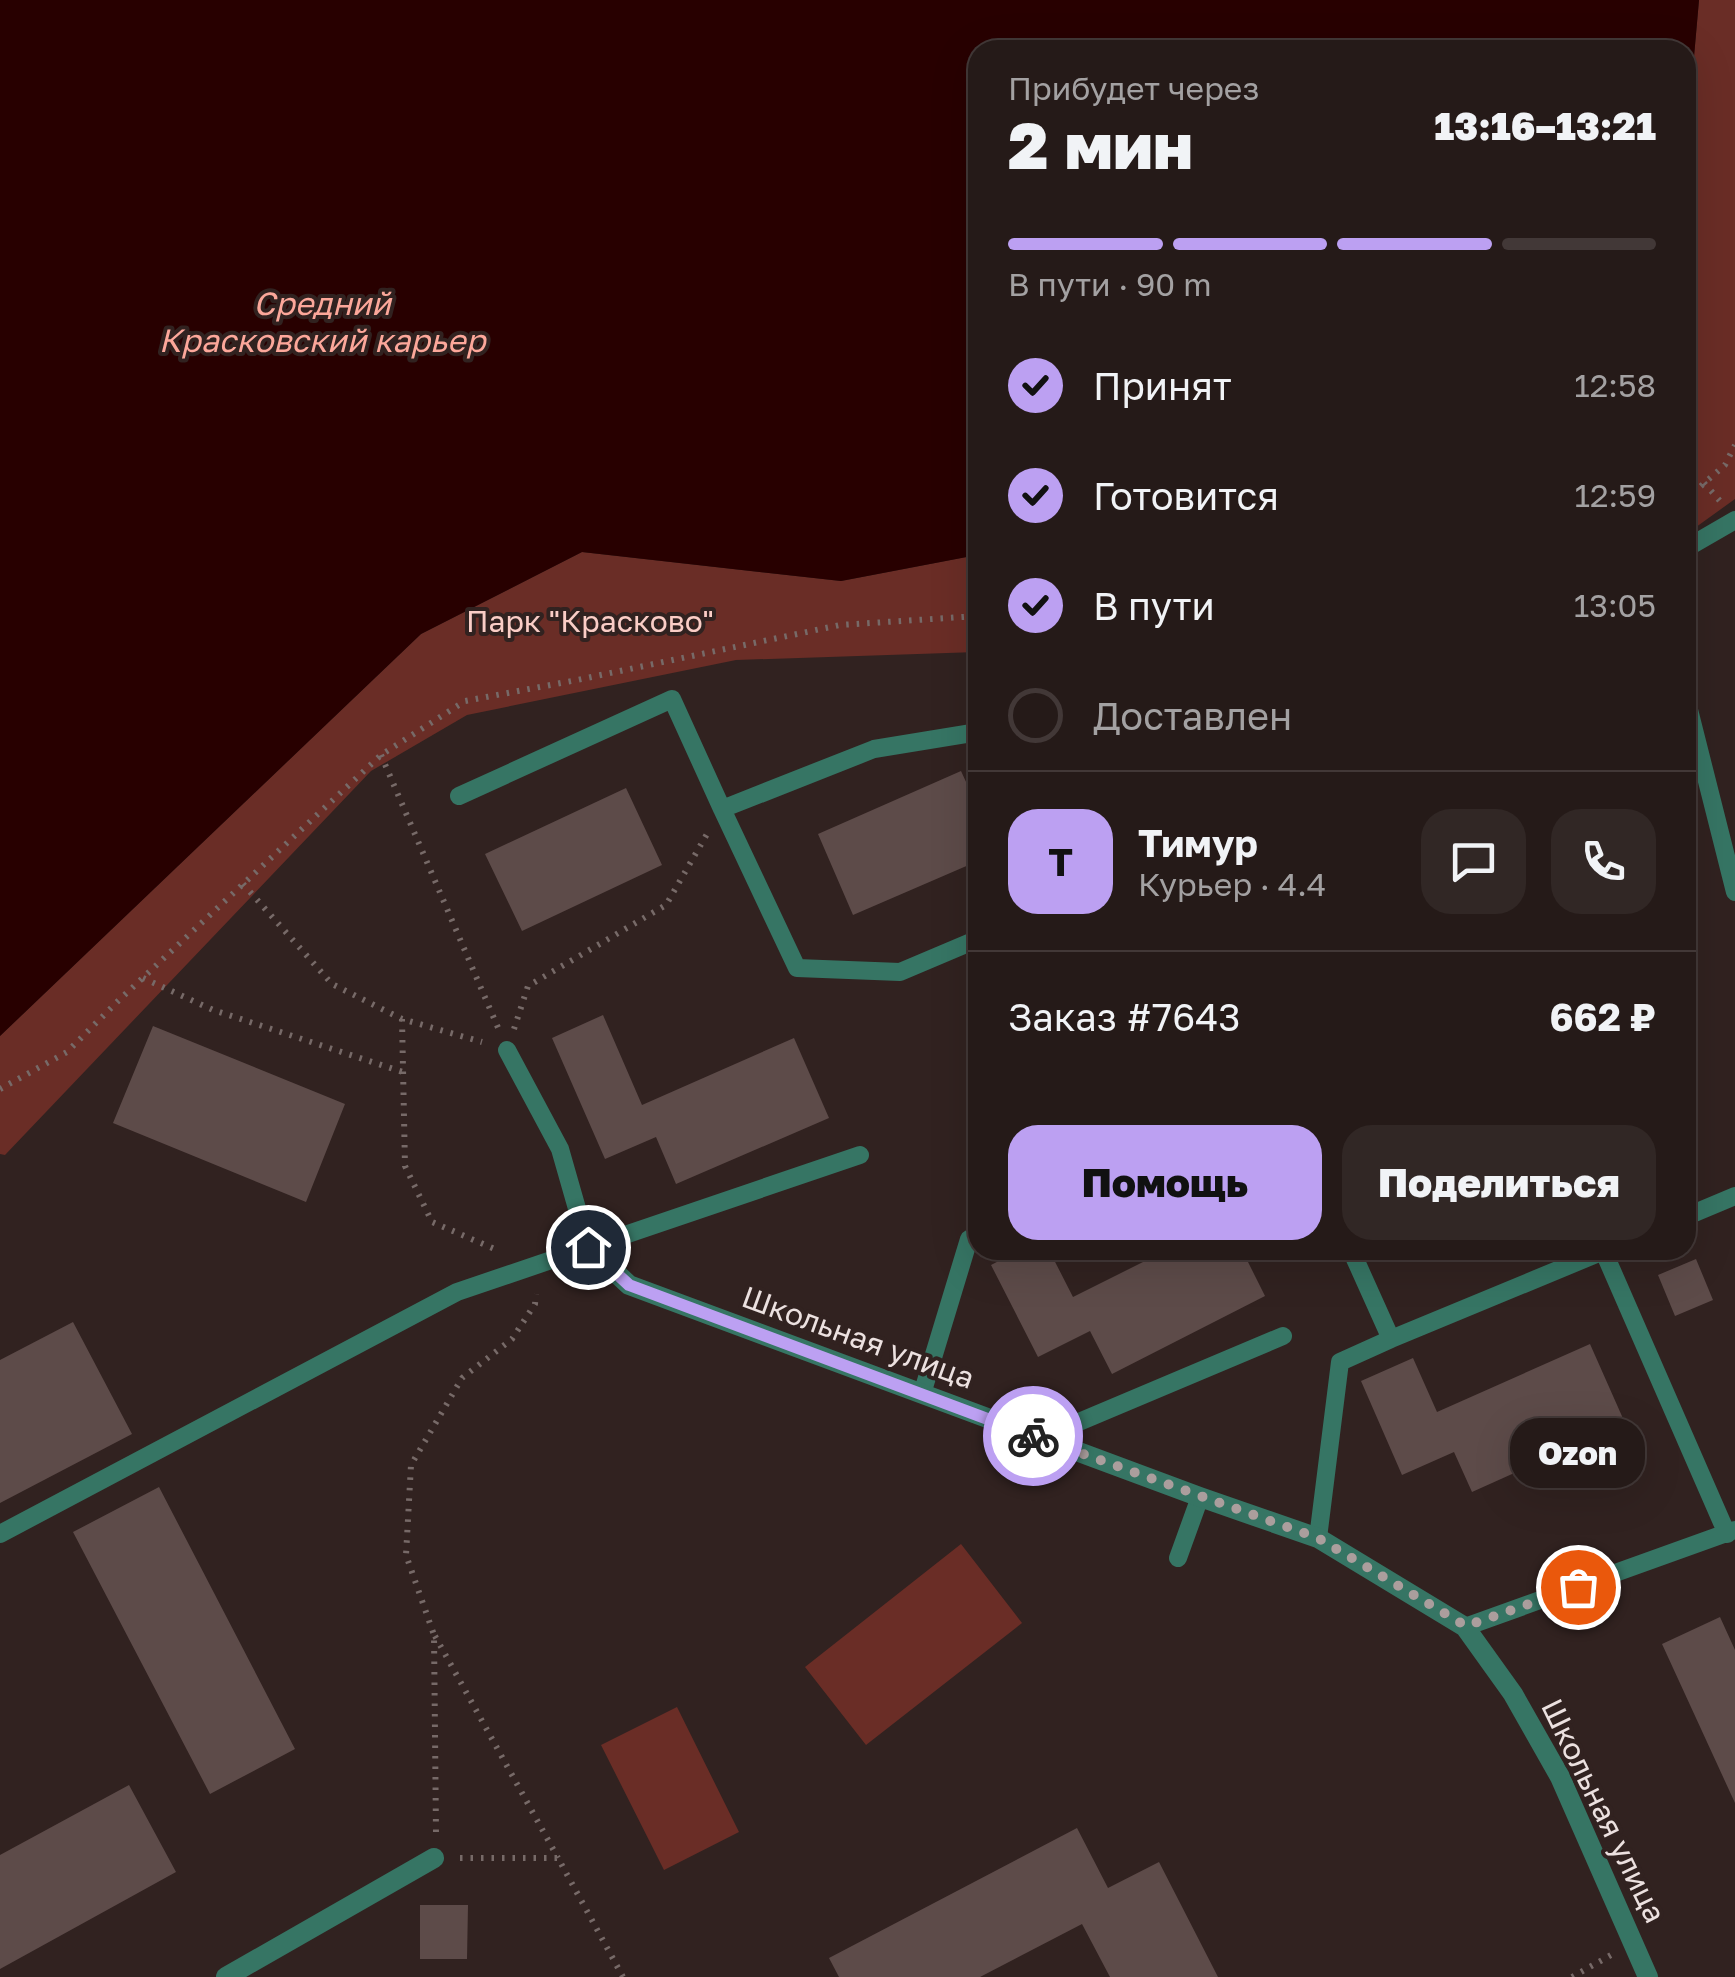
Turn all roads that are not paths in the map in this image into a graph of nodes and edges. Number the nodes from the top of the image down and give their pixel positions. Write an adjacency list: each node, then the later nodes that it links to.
1 (1735, 520): 2 (lane)
2 (1696, 543)
3 (968, 734): 6 (lane)
4 (1696, 738): 7 (lane)
5 (460, 796): 6 (lane)
6 (722, 808): 8 (lane)
7 (1735, 892)
8 (968, 943)
9 (507, 1050): 14 (lane)
10 (860, 1155): 14 (lane)
11 (1735, 1196): 12 (lane)
12 (1696, 1212)
13 (968, 1242): 20 (lane)
14 (588, 1247): 20 (street, Школьная улица); 24 (lane)
15 (1355, 1260): 19 (lane)
16 (1580, 1260): 19 (lane)
17 (1609, 1260): 23 (lane)
18 (1283, 1336): 21 (lane)
19 (1391, 1339): 25 (lane)
20 (922, 1394): 21 (street, Школьная улица)
21 (1041, 1438): 22 (street, Школьная улица)
22 (1200, 1497): 25 (street, Школьная улица); 26 (lane)
23 (1731, 1532): 27 (lane)
24 (0, 1534)
25 (1318, 1538): 27 (street, Школьная улица)
26 (1178, 1558)
27 (1466, 1626): 30 (street, Школьная улица)
28 (434, 1858): 29 (street)
29 (226, 1977)
30 (1648, 1977)

